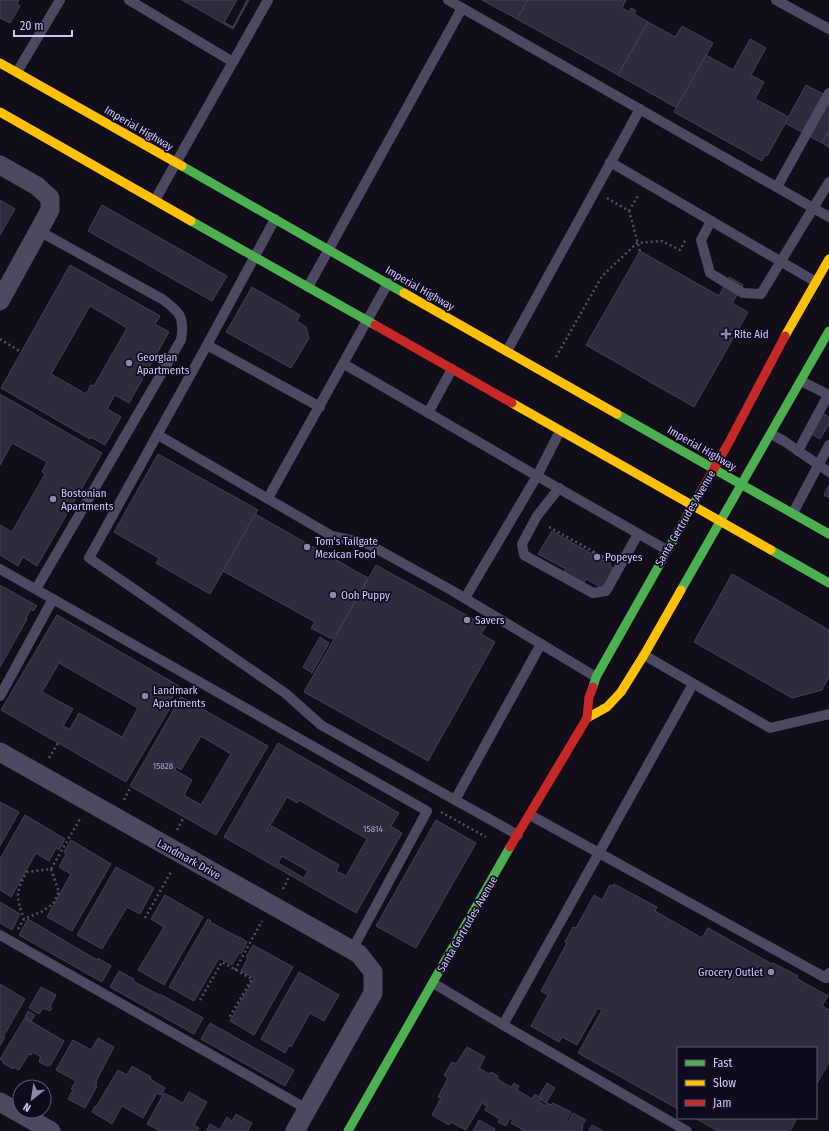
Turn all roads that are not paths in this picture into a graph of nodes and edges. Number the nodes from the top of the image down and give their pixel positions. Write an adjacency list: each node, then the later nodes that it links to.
1 (60, 0): 10 (lane)
2 (129, 0): 8 (lane)
3 (268, 0): 8 (lane)
4 (448, 0): 6 (lane)
5 (776, 0): 7 (lane)
6 (462, 8): 12 (lane); 25 (lane)
7 (829, 29)
8 (233, 62): 15 (lane)
9 (0, 63): 10 (main road, Imperial Highway)
10 (17, 72): 15 (main road, Imperial Highway)
11 (829, 93): 18 (lane)
12 (640, 109): 14 (lane); 18 (lane)
13 (0, 112): 19 (main road)
14 (610, 162): 23 (lane); 36 (lane)
15 (176, 163): 19 (lane); 22 (main road, Imperial Highway)
16 (0, 165): 24 (street)
17 (829, 182): 20 (lane)
18 (777, 187): 20 (lane)
19 (156, 200): 26 (main road)
20 (814, 209): 21 (lane); 28 (lane)
21 (829, 217)
22 (275, 219): 25 (main road, Imperial Highway); 26 (lane)
23 (711, 221): 28 (lane); 28 (lane)
24 (39, 231): 32 (street); 63 (lane)
25 (329, 250): 30 (main road, Imperial Highway); 31 (lane)
26 (254, 257): 31 (main road); 35 (lane)
27 (829, 259): 29 (main road, Santa Gertrudes Avenue)
28 (781, 262): 29 (lane)
29 (816, 282): 49 (main road, Santa Gertrudes Avenue)
30 (388, 283): 33 (lane); 36 (main road, Imperial Highway)
31 (308, 288): 33 (main road)
32 (0, 301)
33 (367, 321): 37 (lane); 38 (main road)
34 (829, 331): 39 (main road)
35 (207, 345): 41 (lane); 45 (lane)
36 (507, 351): 49 (main road, Imperial Highway)
37 (344, 364): 41 (lane); 42 (lane)
38 (452, 369): 42 (lane); 43 (main road)
39 (801, 381): 40 (lane); 44 (main road)
40 (829, 395): 47 (lane)
41 (320, 407): 54 (lane)
42 (428, 413): 51 (lane)
43 (560, 431): 51 (lane); 55 (main road)
44 (771, 434): 47 (lane); 52 (main road)
45 (158, 435): 54 (lane); 74 (lane)
46 (829, 445): 48 (lane)
47 (798, 451): 48 (lane)
48 (818, 466): 50 (lane); 56 (lane)
49 (714, 468): 52 (main road, Imperial Highway); 55 (main road, Santa Gertrudes Avenue)
50 (829, 472)
51 (537, 476): 53 (lane); 64 (lane)
52 (741, 484): 56 (main road, Imperial Highway); 57 (main road)
53 (559, 488): 58 (lane); 58 (lane)
54 (268, 498): 64 (lane)
55 (693, 506): 57 (main road); 60 (main road, Santa Gertrudes Avenue)
56 (793, 513): 59 (main road, Imperial Highway)
57 (720, 521): 62 (main road); 67 (main road)
58 (638, 534): 60 (lane)
59 (829, 534)
60 (667, 550): 68 (main road, Santa Gertrudes Avenue)
61 (0, 569): 63 (lane)
62 (829, 583)
63 (36, 589): 65 (lane)
64 (465, 598): 66 (lane)
65 (53, 599): 70 (lane); 79 (lane)
66 (541, 644): 68 (lane); 74 (lane)
67 (644, 655): 69 (lane); 72 (main road)
68 (596, 677): 72 (main road, Santa Gertrudes Avenue)
69 (693, 684): 71 (lane); 77 (lane)
70 (0, 696)
71 (829, 714)
72 (587, 718): 75 (main road, Santa Gertrudes Avenue)
73 (0, 752): 79 (street, Landmark Drive)
74 (455, 800): 76 (lane)
75 (530, 814): 76 (main road, Santa Gertrudes Avenue); 77 (lane)
76 (518, 835): 81 (main road, Santa Gertrudes Avenue)
77 (599, 853): 80 (lane); 82 (lane)
78 (0, 935): 84 (lane)
79 (352, 950): 84 (street, Landmark Drive)
80 (829, 973)
81 (433, 983): 82 (lane); 87 (main road, Santa Gertrudes Avenue)
82 (503, 1025): 88 (lane)
83 (2, 1108): 85 (street)
84 (307, 1109): 86 (street)
85 (51, 1131)
86 (295, 1131)
87 (348, 1131)
88 (687, 1131)

